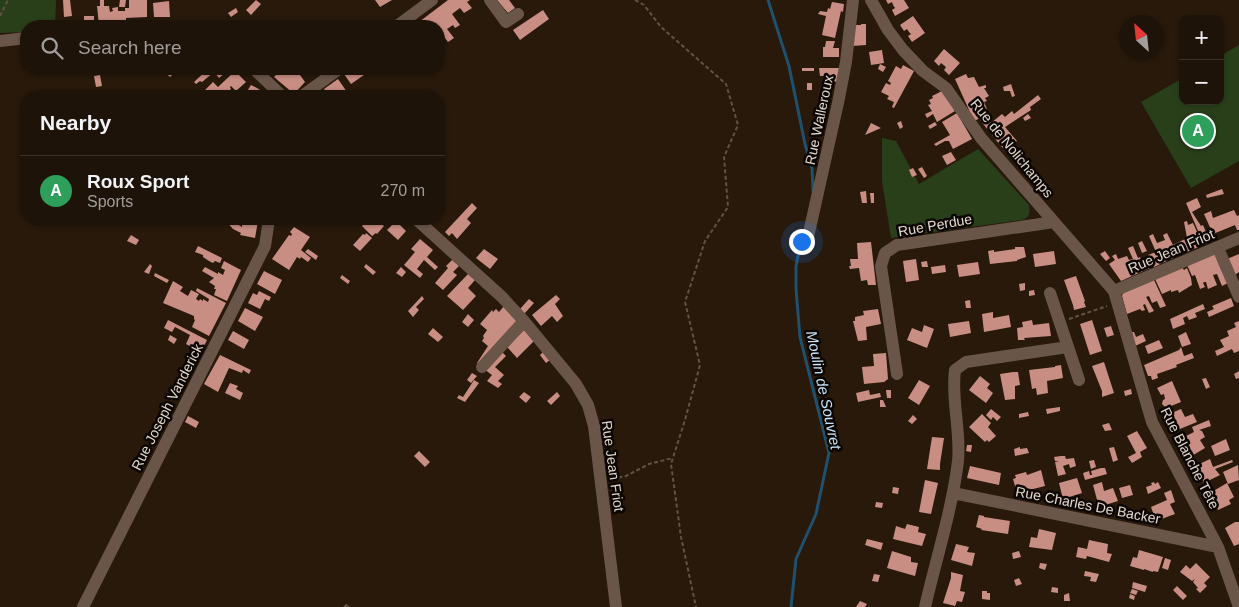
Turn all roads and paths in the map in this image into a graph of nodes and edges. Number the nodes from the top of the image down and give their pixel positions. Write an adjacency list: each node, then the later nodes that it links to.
1 (8, 0): 8 (path)
2 (432, 0): 9 (street)
3 (490, 0): 7 (street)
4 (635, 0): 32 (path)
5 (853, 0): 20 (street, Rue Walleroux)
6 (871, 0): 16 (street, Rue de Nolichamps)
7 (518, 14)
8 (0, 16)
9 (405, 20)
10 (20, 39): 11 (street)
11 (0, 41)
12 (260, 75): 14 (street)
13 (331, 75): 15 (street)
14 (276, 90)
15 (310, 90)
16 (1054, 222): 22 (street, Rue de Nolichamps); 30 (street, Rue Perdue)
17 (267, 225): 36 (street, Rue Joseph Vanderick)
18 (423, 225): 26 (street, Rue Jean Friot)
19 (1239, 238): 21 (street, Rue Jean Friot)
20 (806, 246)
21 (1218, 248): 22 (street, Rue Jean Friot); 24 (street)
22 (1114, 291): 35 (street, Rue Blanche Tête)
23 (1050, 293): 27 (street)
24 (1239, 297)
25 (1103, 308): 27 (path)
26 (524, 321): 29 (street); 33 (street, Rue Jean Friot)
27 (1060, 323): 28 (street)
28 (1068, 347): 31 (street); 34 (street)
29 (482, 367)
30 (897, 374)
31 (1079, 380)
32 (673, 458): 33 (path); 38 (path)
33 (601, 481): 37 (street, Rue Jean Friot)
34 (953, 493): 35 (street, Rue Charles De Backer); 39 (street)
35 (1218, 547): 40 (street, Rue Blanche Tête)
36 (83, 607)
37 (616, 607)
38 (696, 607)
39 (924, 607)
40 (1239, 607)

